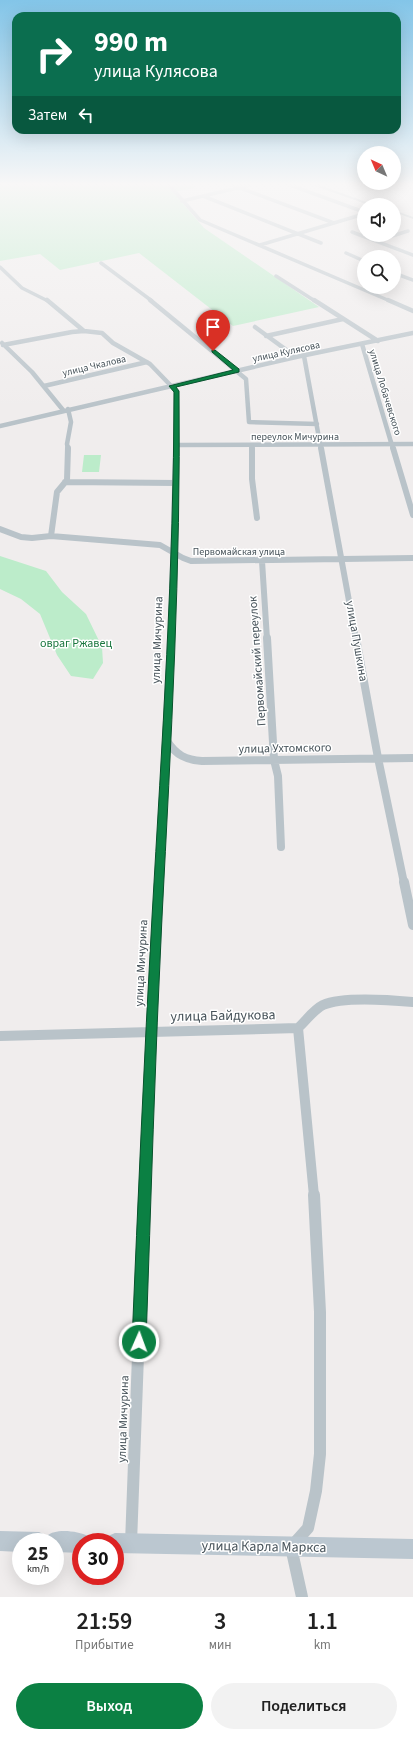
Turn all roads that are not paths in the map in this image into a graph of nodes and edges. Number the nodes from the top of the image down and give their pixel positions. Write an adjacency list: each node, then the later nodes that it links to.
1 (294, 260): 7 (street)
2 (101, 263): 18 (street)
3 (0, 267): 10 (street)
4 (276, 276): 8 (street, улица Лобачевского)
5 (401, 276): 6 (street)
6 (413, 280)
7 (413, 311)
8 (343, 319): 12 (street); 13 (street, улица Лобачевского)
9 (255, 327): 12 (street)
10 (84, 331): 14 (street); 17 (street)
11 (413, 333): 13 (street, улица Кулясова)
12 (266, 336): 16 (street)
13 (378, 341): 15 (street, улица Кулясова)
14 (2, 344): 19 (street)
15 (362, 344): 16 (street, улица Кулясова); 24 (street, улица Лобачевского)
16 (300, 356): 18 (street, улица Кулясова); 22 (street, улица Пушкина)
17 (147, 362): 19 (street, улица Чкалова); 20 (street)
18 (237, 370): 20 (street, улица Кулясова); 22 (street)
19 (44, 386): 21 (street)
20 (172, 386): 21 (street, улица Кулясова); 26 (street, улица Мичурина)
21 (66, 410): 23 (street, улица Кулясова); 29 (street)
22 (317, 424): 28 (street, улица Пушкина)
23 (0, 426)
24 (393, 444): 25 (street, переулок Мичурина); 28 (street, переулок Мичурина); 31 (street, улица Лобачевского)
25 (413, 444)
26 (177, 445): 27 (street, переулок Мичурина); 30 (street, улица Мичурина)
27 (252, 445): 28 (street, переулок Мичурина); 32 (street)
28 (321, 445): 37 (street, улица Пушкина)
29 (65, 482): 30 (street); 34 (street)
30 (176, 483): 35 (street, улица Мичурина)
31 (413, 514)
32 (257, 518)
33 (0, 529): 34 (street, Первомайская улица)
34 (51, 536): 35 (street, Первомайская улица)
35 (174, 552): 38 (street, Первомайская улица); 39 (street, улица Мичурина)
36 (413, 558): 37 (street, Первомайская улица)
37 (342, 559): 38 (street, Первомайская улица); 40 (street, улица Пушкина)
38 (262, 561): 42 (street, Первомайский переулок)
39 (166, 740): 42 (street, улица Ухтомского); 47 (street, улица Мичурина)
40 (378, 758): 41 (street, улица Ухтомского); 42 (street, улица Ухтомского); 44 (street, улица Пушкина)
41 (413, 758)
42 (274, 760): 43 (street, Первомайский переулок)
43 (281, 847)
44 (413, 925)
45 (413, 1002): 46 (street)
46 (298, 1028): 47 (street, улица Байдукова); 53 (street)
47 (151, 1031): 48 (street, улица Байдукова); 49 (street, улица Мичурина)
48 (0, 1036)
49 (124, 1533)
50 (0, 1541): 51 (main road)
51 (12, 1541)
52 (124, 1544): 53 (main road, улица Карла Маркса)
53 (291, 1547): 54 (main road, улица Карла Маркса); 55 (street)
54 (413, 1549)
55 (302, 1597)

